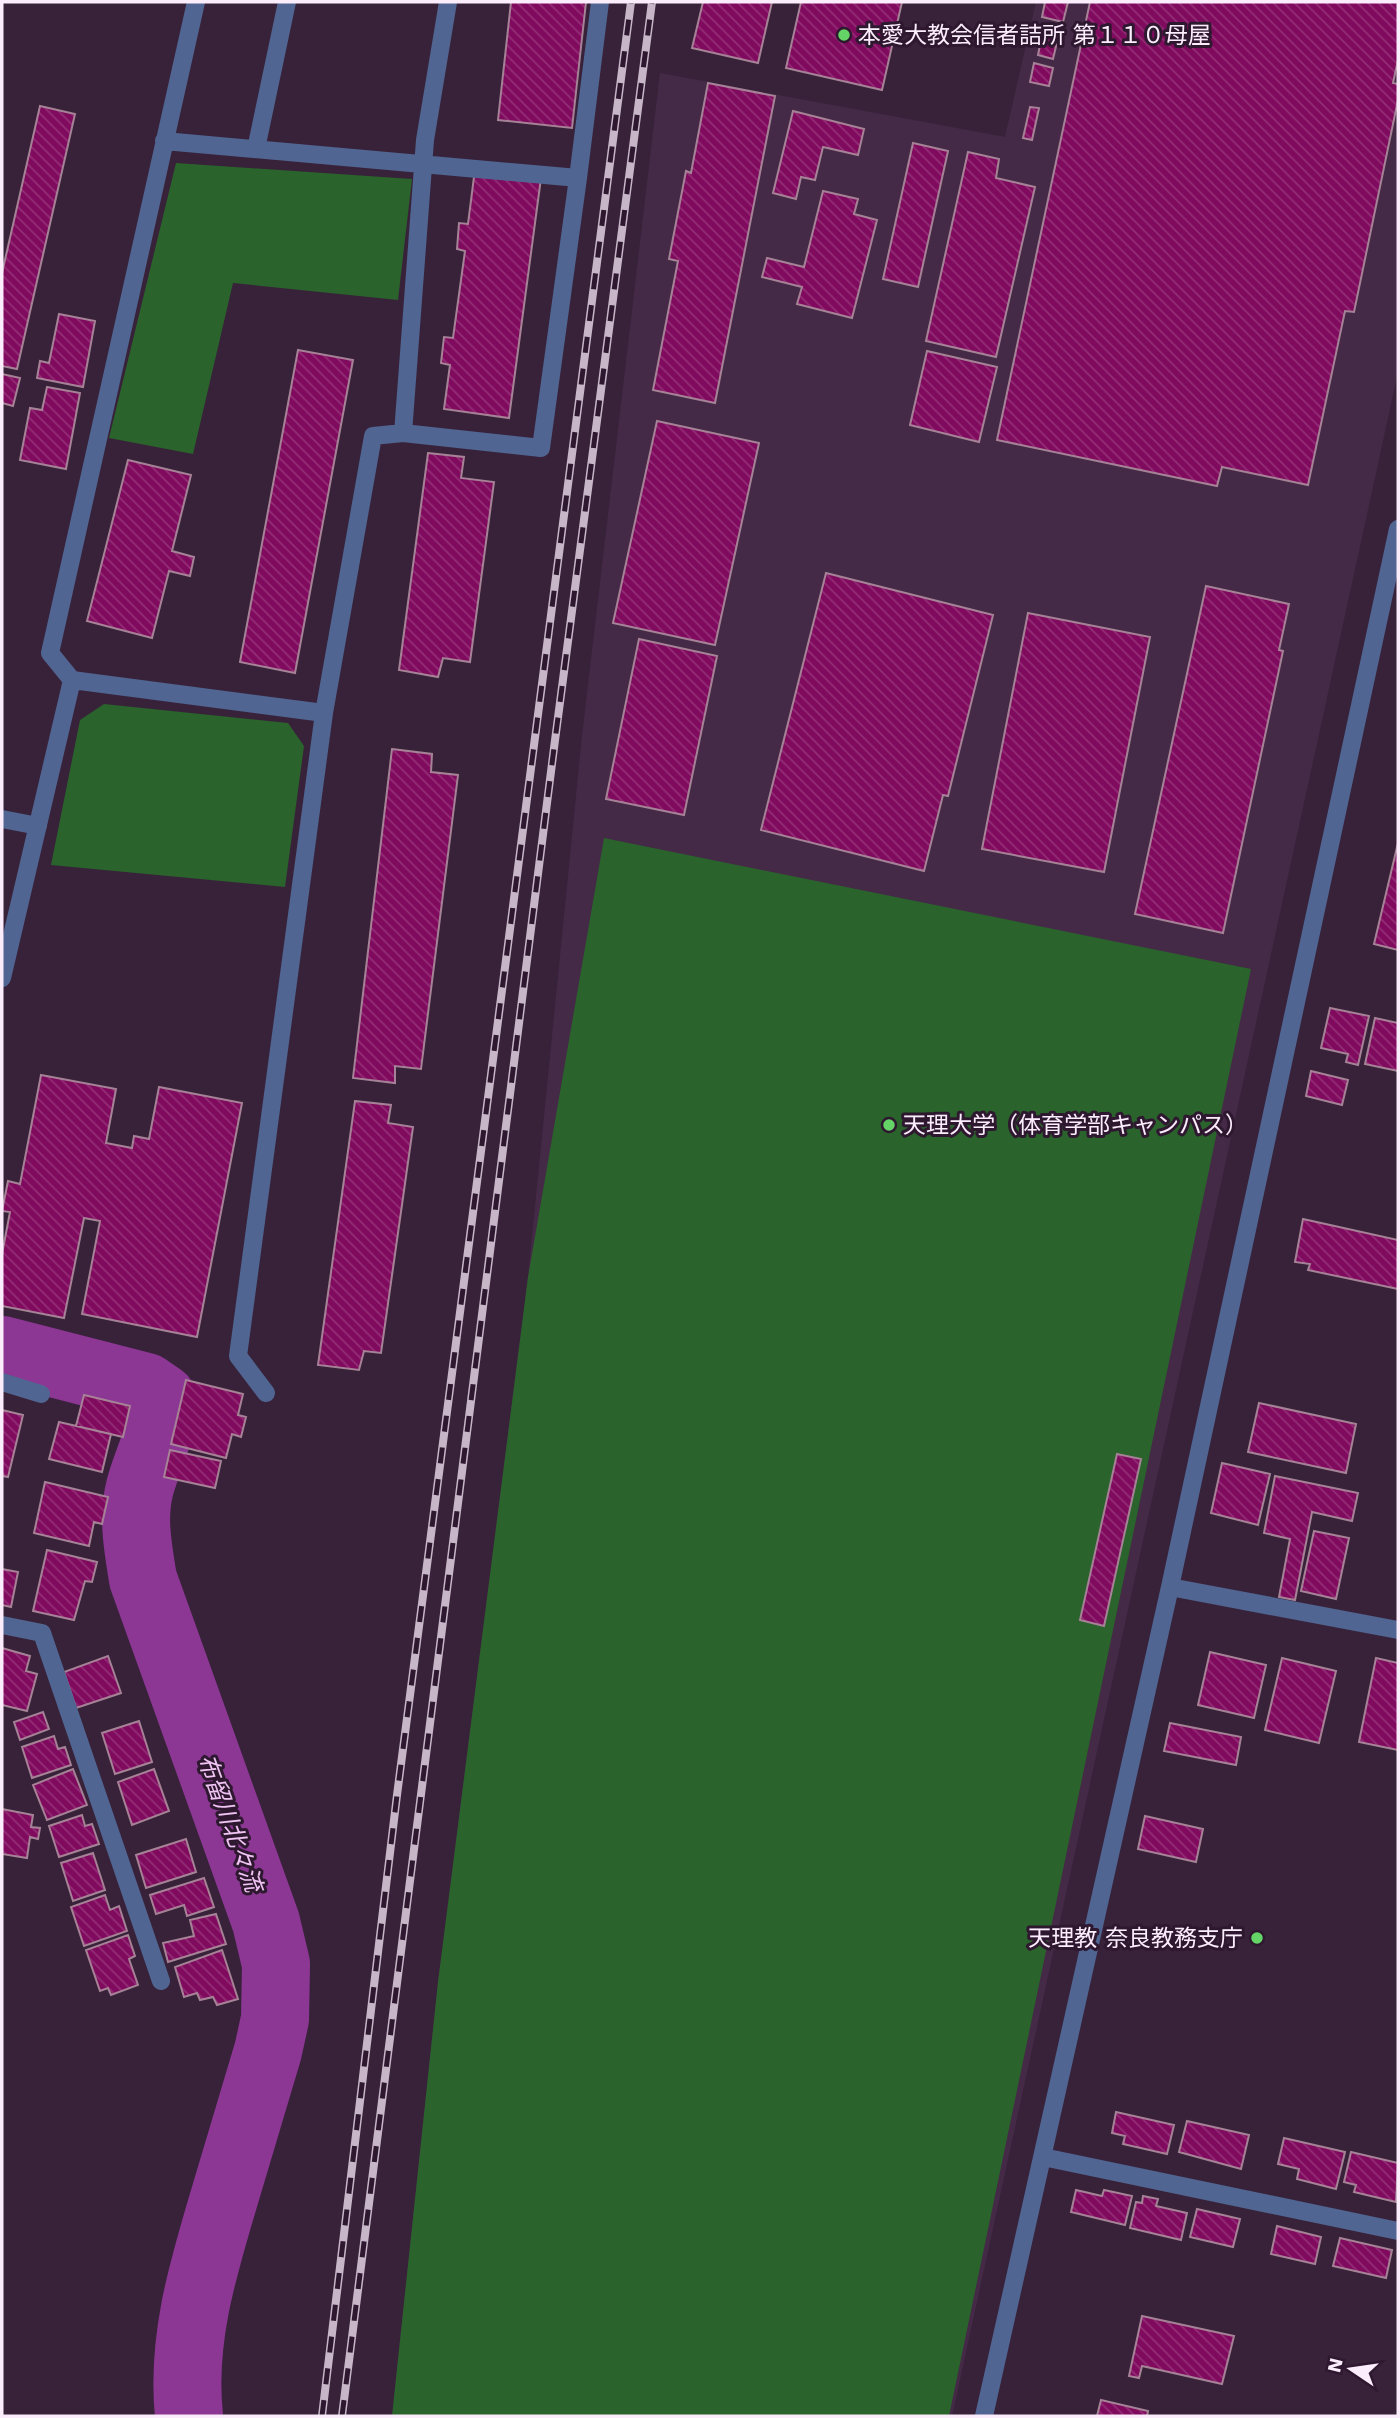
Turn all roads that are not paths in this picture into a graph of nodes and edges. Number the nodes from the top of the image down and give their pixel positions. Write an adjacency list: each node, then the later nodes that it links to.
1 (196, 2): 5 (street)
2 (287, 2): 6 (street)
3 (448, 2): 7 (street)
4 (600, 2): 8 (street)
5 (164, 141): 6 (street); 11 (street)
6 (256, 149): 7 (street)
7 (424, 165): 8 (street); 9 (street)
8 (578, 178): 9 (street)
9 (403, 433): 12 (street)
10 (1398, 529): 19 (street)
11 (72, 680): 12 (street); 14 (street)
12 (324, 713): 17 (street)
13 (2, 819): 14 (street)
14 (38, 826): 15 (street)
15 (2, 978)
16 (2, 1382): 18 (street)
17 (266, 1393)
18 (41, 1394)
19 (1170, 1587): 21 (street); 23 (street)
20 (2, 1625): 22 (street)
21 (1398, 1630)
22 (161, 1981)
23 (1043, 2157): 24 (street); 25 (street)
24 (1398, 2231)
25 (984, 2416)

